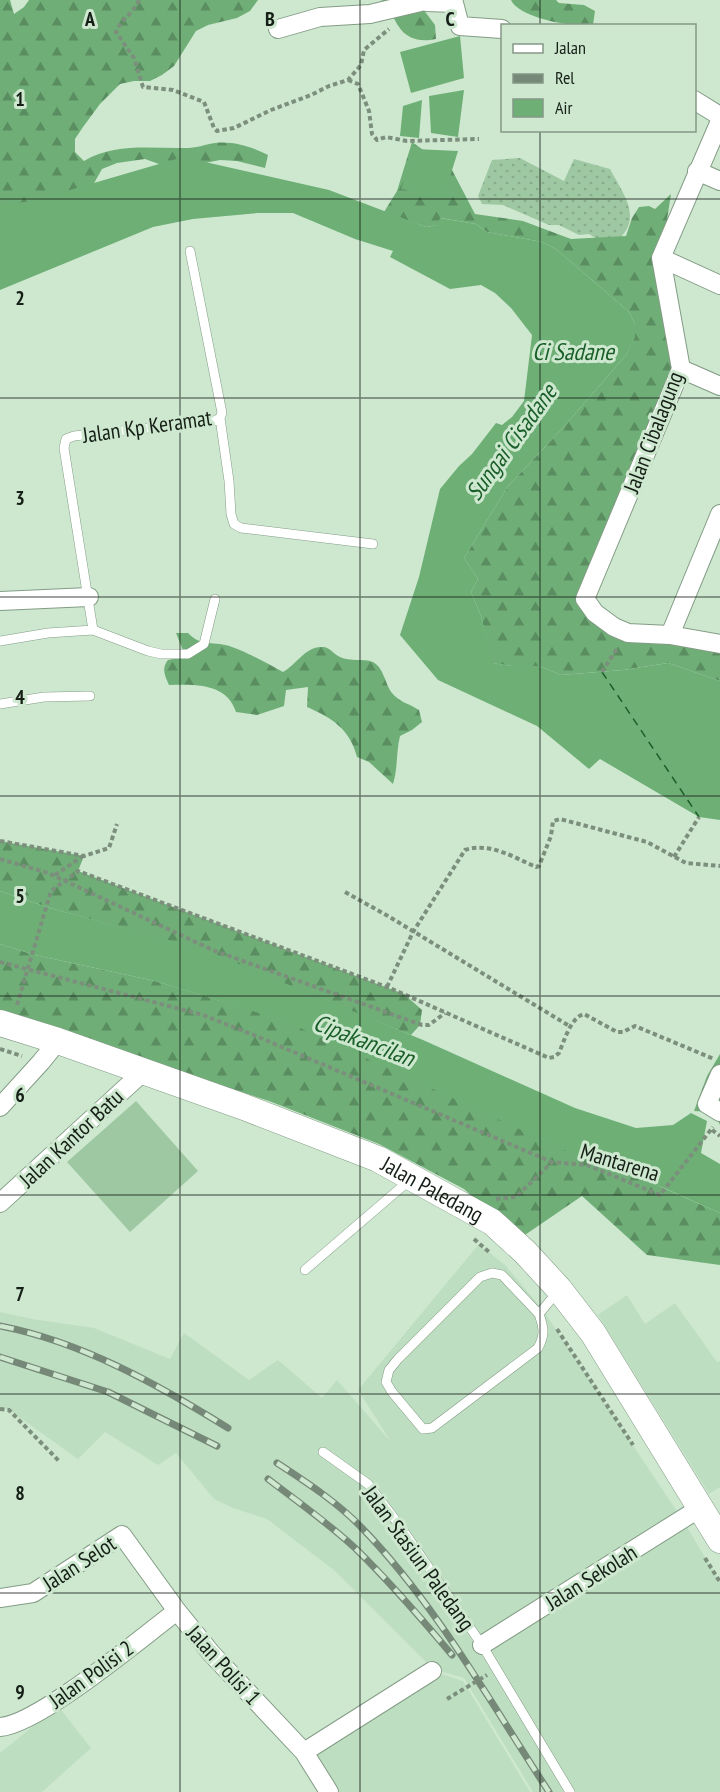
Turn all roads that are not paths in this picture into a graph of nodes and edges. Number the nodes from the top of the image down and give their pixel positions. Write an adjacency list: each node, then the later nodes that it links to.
1 (416, 3): 2 (street); 3 (street)
2 (278, 29)
3 (501, 29)
4 (696, 101): 5 (street)
5 (720, 116)
6 (720, 121): 7 (street)
7 (697, 171): 8 (street); 10 (street)
8 (720, 181)
9 (190, 251): 14 (lane, Jalan Kp Keramat)
10 (661, 258): 11 (street); 12 (street, Jalan Cibalagung)
11 (720, 285)
12 (681, 369): 13 (street); 21 (street, Jalan Cibalagung)
13 (720, 386)
14 (220, 418): 16 (lane); 17 (lane, Jalan Kp Keramat)
15 (720, 514): 21 (street)
16 (373, 544)
17 (89, 597): 19 (street); 20 (lane, Jalan Kp Keramat)
18 (215, 599): 20 (lane)
19 (0, 601)
20 (93, 630): 22 (lane)
21 (670, 635): 23 (street, Jalan Cibalagung)
22 (0, 641)
23 (720, 644)
24 (90, 696): 25 (lane)
25 (0, 704)
26 (7, 1019): 27 (street, Jalan Paledang)
27 (57, 1041): 28 (street, Jalan Paledang); 30 (street)
28 (143, 1072): 32 (street, Jalan Paledang); 33 (street, Jalan Kantor Batu)
29 (720, 1074): 31 (street)
30 (0, 1107)
31 (717, 1110)
32 (413, 1177): 34 (lane); 35 (street, Jalan Paledang)
33 (0, 1203)
34 (305, 1270)
35 (559, 1289): 36 (lane); 38 (street, Jalan Paledang)
36 (541, 1312): 36 (lane)
37 (323, 1452): 43 (lane, Jalan Stasiun Paledang)
38 (700, 1508): 40 (street, Jalan Paledang); 43 (street, Jalan Sekolah)
39 (122, 1535): 41 (street, Jalan Selot); 42 (street, Jalan Polisi 1)
40 (720, 1540)
41 (0, 1598)
42 (177, 1611): 45 (street, Jalan Polisi 2); 46 (street, Jalan Polisi 1)
43 (482, 1645): 48 (lane, Jalan Stasiun Paledang)
44 (432, 1671): 46 (street)
45 (0, 1727)
46 (304, 1752): 47 (street, Jalan Polisi 1)
47 (329, 1792)
48 (570, 1792)

